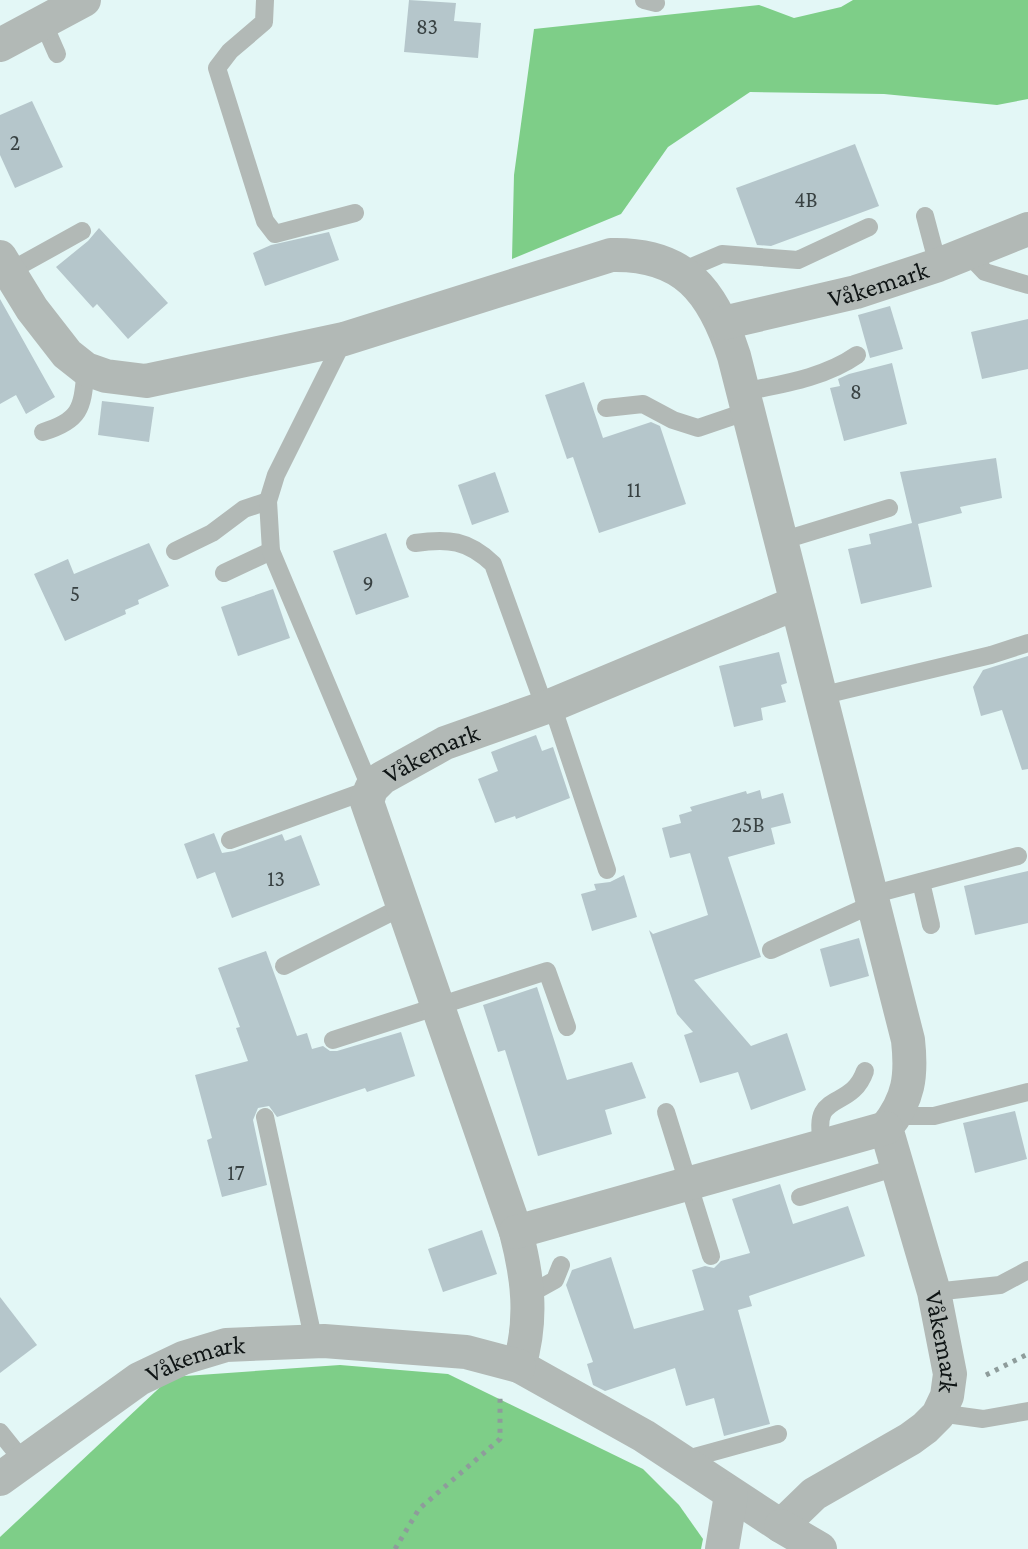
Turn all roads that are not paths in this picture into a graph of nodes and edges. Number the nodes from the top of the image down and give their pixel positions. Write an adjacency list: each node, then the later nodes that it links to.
1 (82, 0): 3 (street)
2 (265, 0): 6 (lane)
3 (43, 22): 4 (street); 5 (lane)
4 (0, 45)
5 (57, 54)
6 (355, 213)
7 (925, 216): 11 (lane)
8 (869, 227): 13 (lane)
9 (1028, 229): 11 (street, Våkemark)
10 (82, 231): 12 (lane)
11 (952, 258): 14 (lane); 15 (street, Våkemark)
12 (5, 264): 18 (street)
13 (682, 271): 15 (street); 16 (street)
14 (1028, 285)
15 (723, 323): 19 (street)
16 (344, 339): 18 (street); 22 (lane)
17 (857, 355): 19 (lane)
18 (86, 369): 21 (lane)
19 (746, 402): 20 (lane); 24 (street)
20 (606, 408)
21 (43, 432)
22 (268, 501): 26 (lane); 27 (lane)
23 (889, 508): 24 (lane)
24 (781, 541): 29 (street)
25 (415, 543): 32 (lane)
26 (175, 551)
27 (271, 551): 28 (lane); 33 (lane)
28 (224, 573)
29 (796, 603): 31 (street); 32 (street, Våkemark)
30 (1028, 643): 31 (lane)
31 (820, 696): 38 (street)
32 (548, 706): 33 (street, Våkemark); 36 (lane)
33 (371, 789): 34 (lane); 39 (street, Våkemark)
34 (230, 840)
35 (1018, 856): 37 (lane)
36 (607, 870)
37 (921, 882): 38 (lane); 40 (lane)
38 (872, 900): 41 (lane); 50 (street)
39 (402, 907): 42 (lane); 43 (street, Våkemark)
40 (931, 925)
41 (771, 950)
42 (284, 966)
43 (437, 1007): 44 (lane); 45 (lane); 55 (street, Våkemark)
44 (567, 1027)
45 (333, 1040)
46 (865, 1071): 51 (lane)
47 (1028, 1092): 50 (lane)
48 (666, 1112): 53 (lane)
49 (265, 1117): 61 (lane)
50 (891, 1122): 51 (street); 52 (street, Våkemark)
51 (823, 1145): 53 (street)
52 (897, 1167): 54 (lane); 59 (street, Våkemark)
53 (687, 1183): 55 (street); 56 (lane)
54 (800, 1197)
55 (516, 1232): 60 (street, Våkemark)
56 (711, 1256)
57 (561, 1265): 60 (lane)
58 (1028, 1270): 59 (lane)
59 (934, 1292): 64 (street, Våkemark)
60 (528, 1295): 62 (street, Våkemark)
61 (314, 1342): 62 (street, Våkemark); 68 (street, Våkemark)
62 (509, 1363): 67 (street, Våkemark)
63 (1028, 1411): 64 (lane)
64 (939, 1413): 70 (street, Våkemark)
65 (0, 1432): 68 (lane)
66 (778, 1434): 67 (lane)
67 (680, 1461): 69 (street, Våkemark)
68 (12, 1470)
69 (731, 1495): 70 (street, Våkemark); 71 (street)
70 (786, 1536): 72 (street, Våkemark)
71 (722, 1549)
72 (820, 1549)

